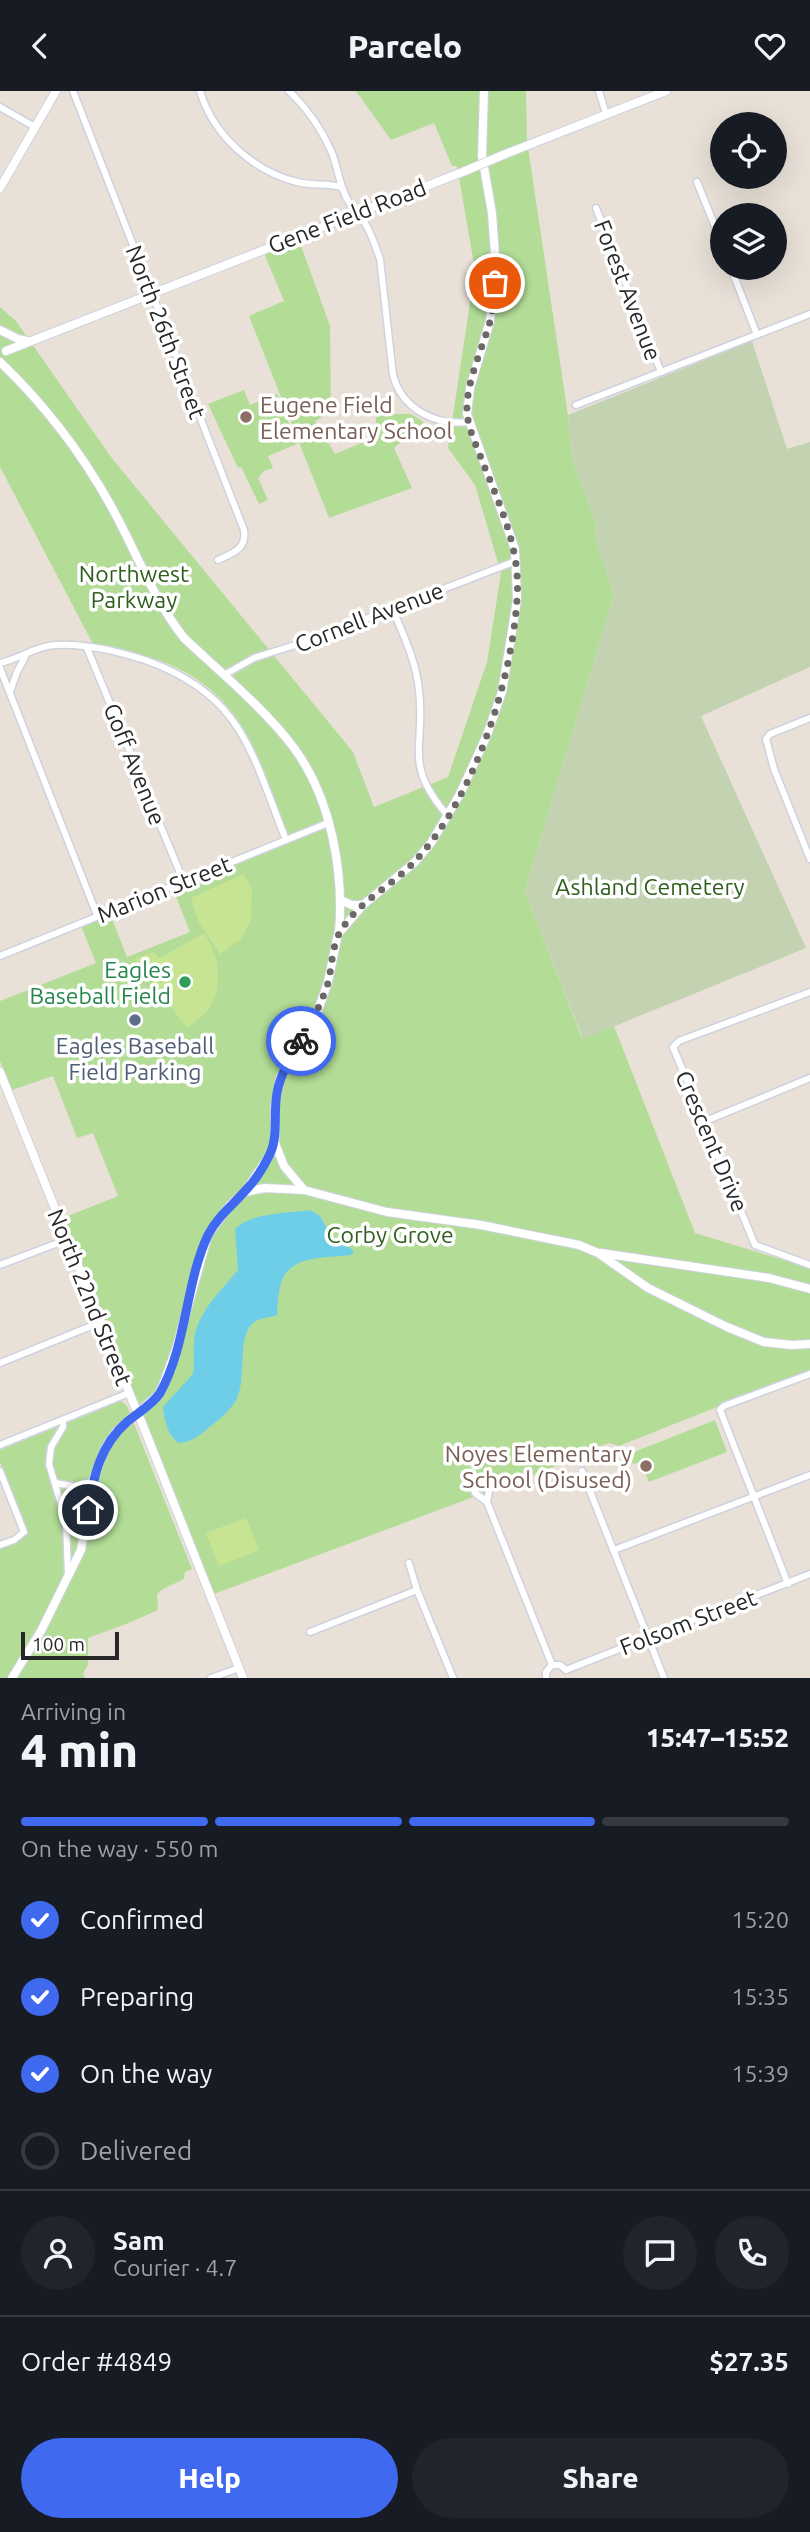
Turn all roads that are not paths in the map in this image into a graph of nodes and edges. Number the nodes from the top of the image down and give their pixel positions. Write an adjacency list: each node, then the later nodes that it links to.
1 (56, 91): 10 (street)
2 (73, 91): 18 (street, North 26th Street)
3 (201, 91): 12 (street)
4 (289, 91): 12 (street)
5 (484, 91): 26 (street)
6 (599, 91): 9 (street)
7 (666, 91): 9 (street, Gene Field Road)
8 (0, 107): 10 (street)
9 (606, 114): 15 (street, Gene Field Road, bridge)
10 (35, 127): 13 (street)
11 (696, 182): 16 (street)
12 (341, 187): 15 (street)
13 (0, 188)
14 (596, 208): 24 (street, Forest Avenue)
15 (355, 212): 18 (street, Gene Field Road); 26 (street)
16 (710, 215)
17 (736, 280): 21 (street)
18 (151, 292): 22 (street, Gene Field Road); 27 (street, North 26th Street)
19 (810, 314): 21 (street)
20 (3, 334): 22 (street); 23 (street)
21 (757, 335): 24 (street)
22 (27, 341): 23 (street, Gene Field Road)
23 (2, 357): 34 (street)
24 (661, 372): 25 (street)
25 (576, 405)
26 (469, 422): 28 (street)
27 (218, 560)
28 (516, 561): 29 (street, Cornell Avenue); 37 (street)
29 (392, 608): 34 (street, Cornell Avenue); 37 (street)
30 (88, 648): 31 (street); 39 (street); 42 (street, Goff Avenue)
31 (26, 655): 32 (street); 35 (street)
32 (0, 663)
33 (0, 669): 35 (street)
34 (224, 675): 38 (street)
35 (10, 694): 45 (street)
36 (810, 718): 40 (street)
37 (448, 816): 44 (street)
38 (328, 823): 39 (street, Marion Street); 43 (street)
39 (286, 840): 42 (street, Marion Street)
40 (807, 844): 41 (street)
41 (810, 859)
42 (183, 880): 45 (street, Marion Street)
43 (340, 900): 44 (street); 46 (street)
44 (363, 905): 46 (street)
45 (97, 915): 47 (street, Marion Street)
46 (338, 934): 52 (street)
47 (0, 957)
48 (810, 992): 51 (street, Crescent Drive)
49 (0, 1072): 55 (street, North 22nd Street)
50 (810, 1078): 51 (street)
51 (704, 1122): 58 (street, Crescent Drive)
52 (275, 1140): 53 (street); 54 (street)
53 (304, 1190): 54 (street); 56 (street)
54 (245, 1192): 70 (street)
55 (66, 1240): 57 (street); 60 (street, North 22nd Street)
56 (598, 1253): 59 (street); 61 (street)
57 (0, 1265)
58 (810, 1265)
59 (810, 1289)
60 (101, 1322): 62 (street); 64 (street, North 22nd Street)
61 (810, 1344)
62 (0, 1363)
63 (810, 1374): 72 (street)
64 (130, 1393): 65 (street); 84 (street, North 22nd Street, bridge)
65 (64, 1420): 66 (street); 71 (street)
66 (0, 1445)
67 (0, 1471): 74 (street)
68 (582, 1471): 75 (street)
69 (810, 1475): 72 (street)
70 (93, 1481): 71 (street); 78 (street)
71 (55, 1483): 78 (street)
72 (753, 1497): 75 (street); 79 (street)
73 (487, 1502): 83 (street)
74 (0, 1545)
75 (614, 1549): 82 (street)
76 (409, 1563): 80 (street)
77 (810, 1574): 79 (street, Folsom Street)
78 (68, 1577): 86 (street)
79 (788, 1584): 82 (street, Folsom Street)
80 (417, 1590): 81 (street); 89 (street)
81 (310, 1632)
82 (649, 1637): 85 (street, Folsom Street); 91 (street)
83 (552, 1665): 85 (street); 90 (street)
84 (239, 1668): 87 (street); 88 (street, North 22nd Street)
85 (566, 1674)
86 (12, 1678)
87 (211, 1678)
88 (243, 1678)
89 (453, 1678)
90 (546, 1678)
91 (664, 1678)

